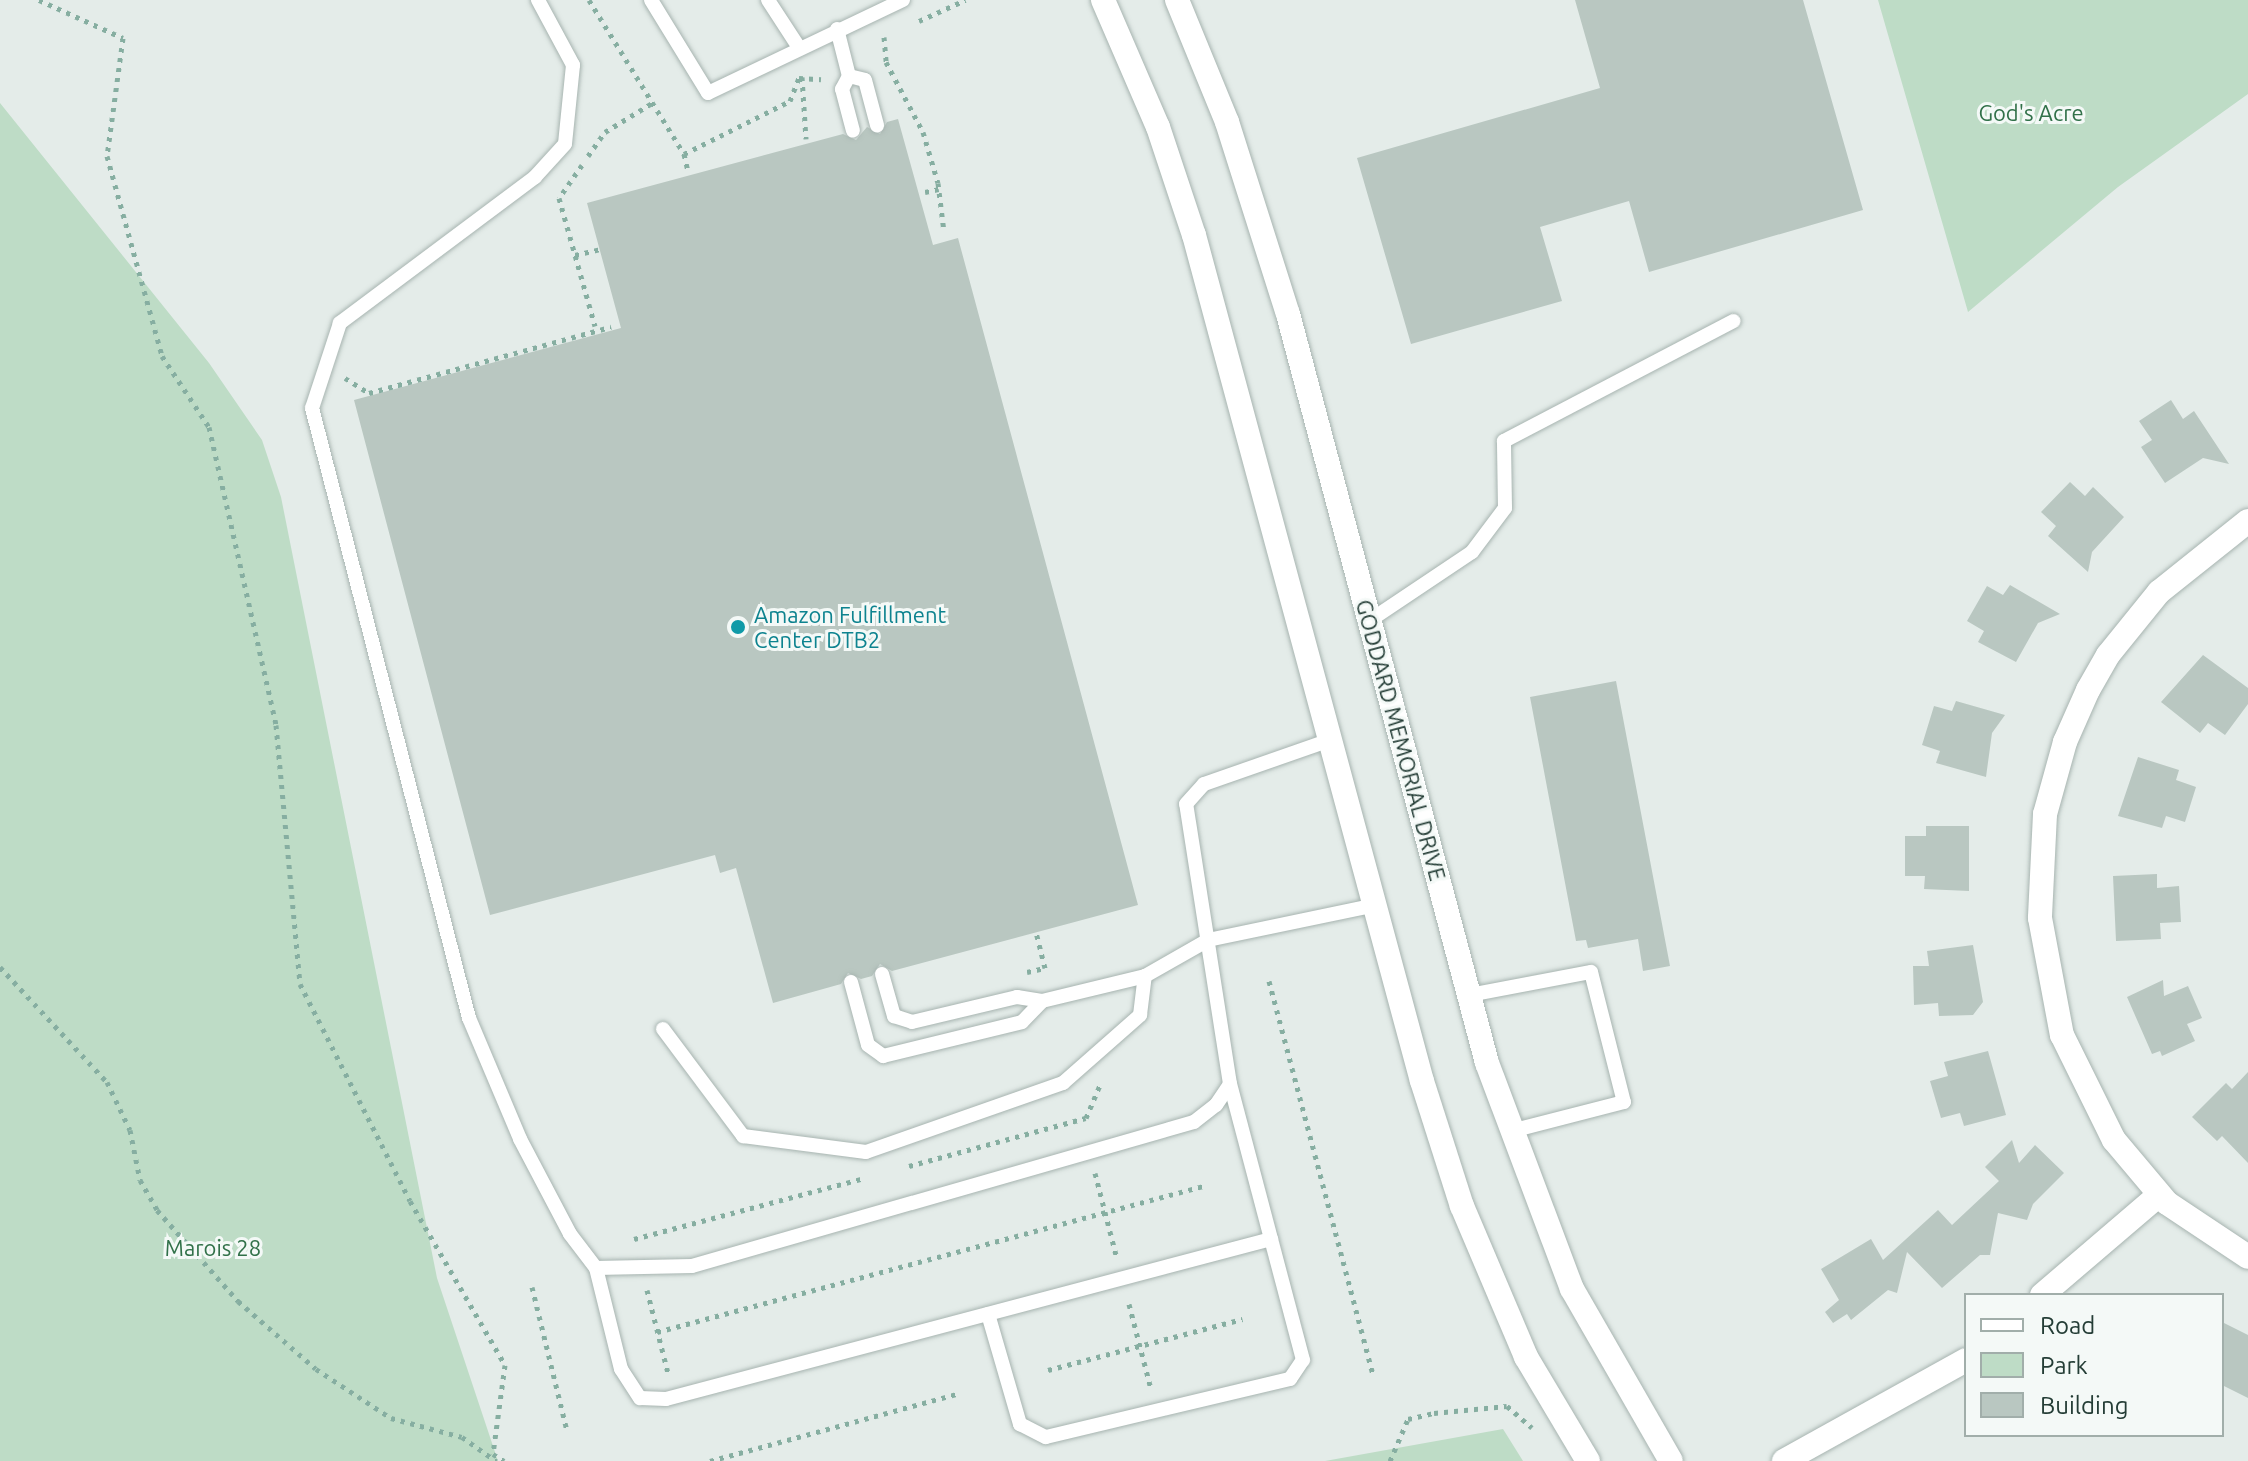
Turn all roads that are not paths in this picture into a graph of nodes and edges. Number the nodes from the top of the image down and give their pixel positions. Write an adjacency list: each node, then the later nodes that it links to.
1 (538, 0): 29 (lane)
2 (651, 0): 8 (lane)
3 (768, 0): 8 (lane)
4 (903, 0): 7 (lane)
5 (1103, 0): 15 (main road)
6 (1177, 0): 14 (main road, GODDARD MEMORIAL DRIVE)
7 (837, 29): 8 (lane); 9 (lane)
8 (798, 46)
9 (849, 76): 10 (lane); 11 (lane)
10 (877, 125)
11 (853, 131)
12 (1734, 321): 14 (lane)
13 (2248, 521): 26 (main road)
14 (1369, 621): 21 (main road, GODDARD MEMORIAL DRIVE)
15 (1330, 740): 16 (main road); 17 (lane)
16 (1375, 905): 17 (lane); 33 (main road)
17 (1208, 940): 19 (lane); 24 (lane)
18 (882, 974): 22 (lane)
19 (1145, 976): 22 (lane); 23 (lane)
20 (851, 982): 22 (lane)
21 (1469, 995): 25 (main road, GODDARD MEMORIAL DRIVE); 25 (lane)
22 (1042, 1001)
23 (663, 1029)
24 (1230, 1084): 27 (lane); 29 (lane)
25 (1511, 1131): 34 (main road, GODDARD MEMORIAL DRIVE)
26 (2159, 1195): 28 (main road); 30 (main road)
27 (1271, 1239): 31 (lane); 31 (lane)
28 (2248, 1257)
29 (596, 1268): 31 (lane)
30 (2044, 1293)
31 (988, 1314)
32 (1964, 1361): 35 (main road)
33 (1588, 1461)
34 (1671, 1461)
35 (1784, 1461)

